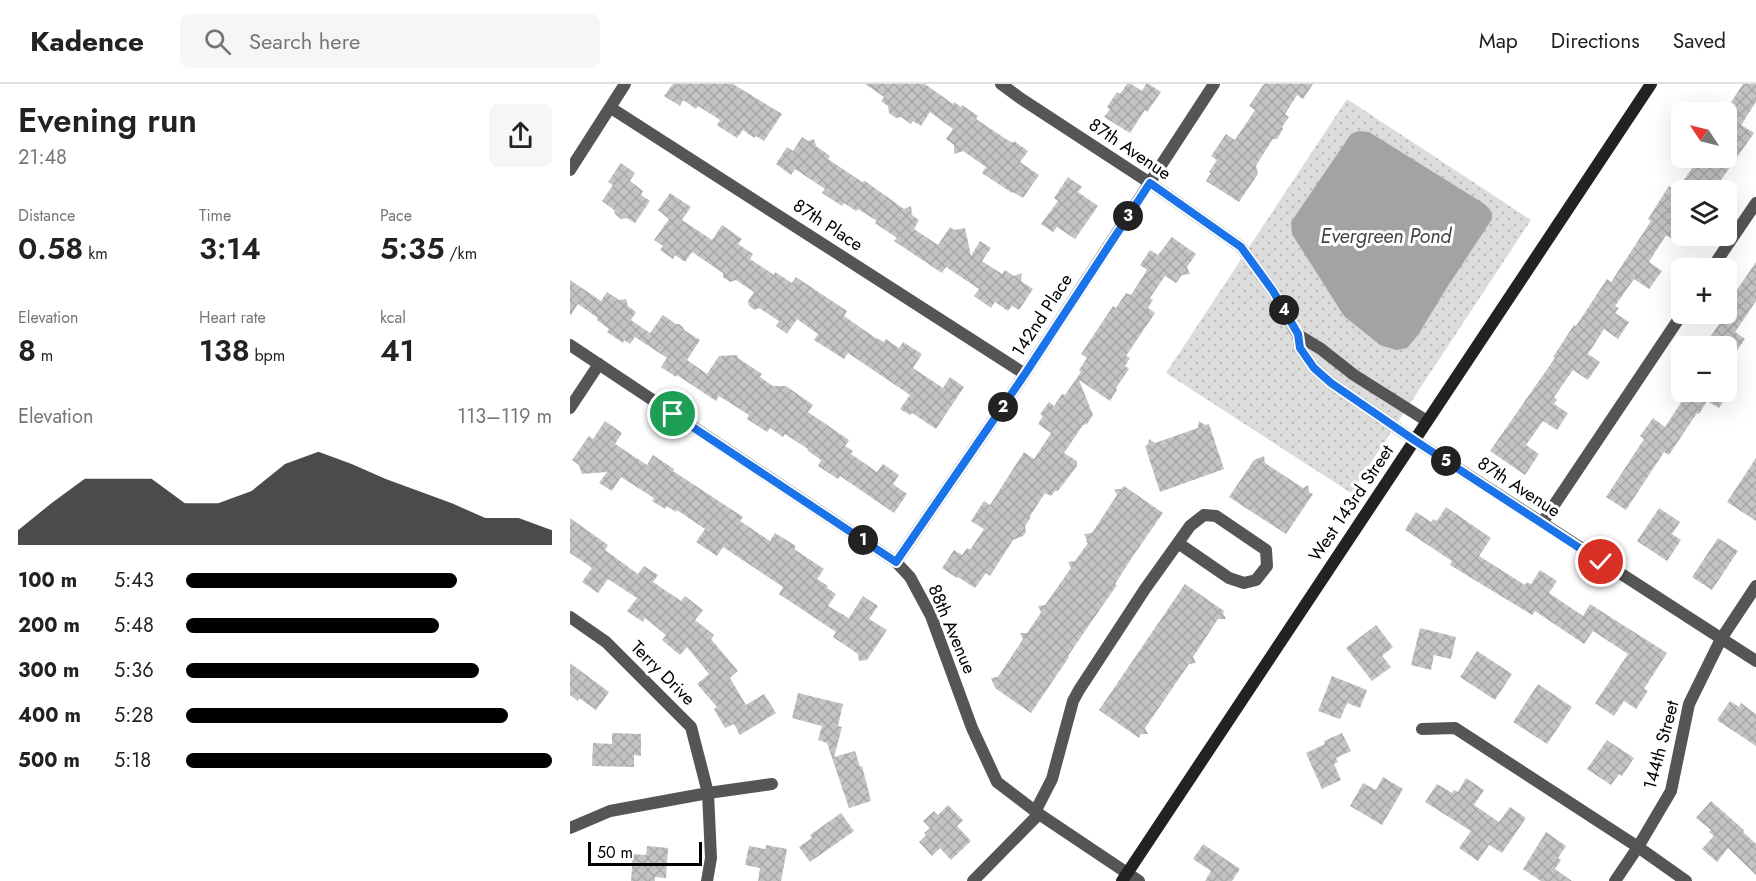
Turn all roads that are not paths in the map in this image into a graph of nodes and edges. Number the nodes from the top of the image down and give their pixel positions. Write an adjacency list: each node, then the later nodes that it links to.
1 (625, 84): 5 (street)
2 (1001, 84): 7 (street, 87th Avenue)
3 (1214, 84): 7 (street, 142nd Place)
4 (1651, 84): 16 (main road, West 143rd Street)
5 (611, 108): 6 (street); 14 (street, 87th Place)
6 (570, 170)
7 (1150, 183): 11 (street, 87th Avenue); 14 (street, 142nd Place)
8 (1756, 203): 9 (street)
9 (1719, 258)
10 (1675, 324): 18 (street)
11 (1298, 334): 16 (street); 17 (street, 87th Avenue)
12 (570, 345): 13 (street, 88th Avenue)
13 (599, 364): 15 (street); 20 (street, 88th Avenue)
14 (1025, 374): 20 (street, 142nd Place)
15 (570, 408)
16 (1427, 421): 17 (main road, West 143rd Street)
17 (1414, 440): 18 (street, 87th Avenue); 31 (main road, West 143rd Street)
18 (1542, 523): 23 (street, 87th Avenue)
19 (1178, 543): 19 (street); 28 (street)
20 (896, 562): 28 (street, 88th Avenue)
21 (1756, 586): 23 (street, 144th Street)
22 (570, 617): 27 (street, Terry Drive)
23 (1721, 639): 24 (street, 87th Avenue); 30 (street, 144th Street)
24 (1756, 661)
25 (1422, 729): 30 (street)
26 (772, 784): 27 (street)
27 (708, 793): 29 (street); 32 (street, Terry Drive)
28 (1037, 813): 31 (street, 88th Avenue); 33 (street)
29 (570, 828)
30 (1638, 847): 35 (street, 144th Street); 36 (street)
31 (1124, 877): 34 (street, 88th Avenue)
32 (707, 881)
33 (973, 881)
34 (1139, 881)
35 (1615, 881)
36 (1686, 881)

